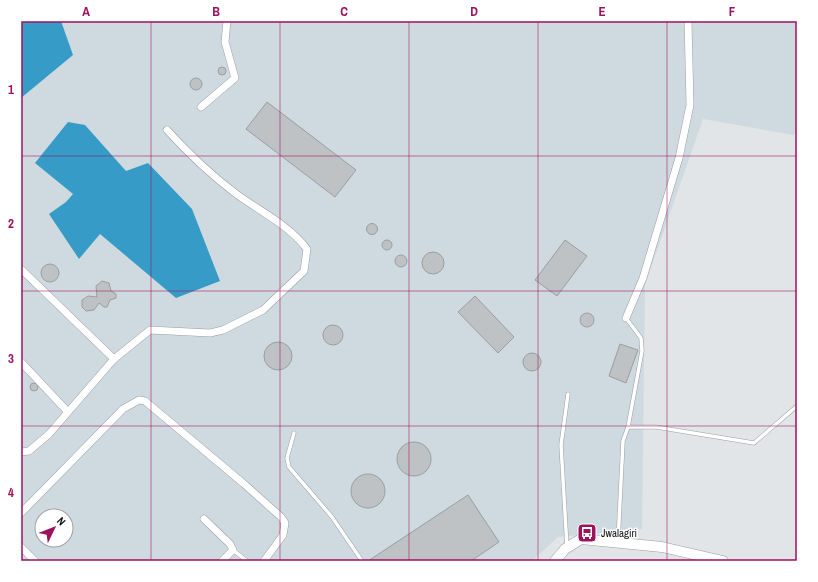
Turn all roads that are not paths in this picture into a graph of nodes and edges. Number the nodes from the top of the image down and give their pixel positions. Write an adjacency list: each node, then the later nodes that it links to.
1 (227, 21): 3 (street)
2 (688, 21): 6 (street)
3 (201, 107)
4 (167, 130): 7 (street)
5 (21, 268): 7 (street)
6 (626, 318): 12 (lane)
7 (114, 359): 11 (street)
8 (21, 362): 11 (street)
9 (568, 394): 19 (lane)
10 (797, 406): 12 (lane)
11 (67, 411): 14 (street)
12 (628, 427): 17 (lane)
13 (294, 433): 25 (lane)
14 (21, 452)
15 (21, 513): 24 (street)
16 (204, 518): 20 (street)
17 (618, 543): 19 (main road); 27 (main road)
18 (21, 547): 21 (street)
19 (567, 547): 26 (main road)
20 (233, 550): 22 (street); 23 (lane)
21 (35, 561)
22 (222, 561)
23 (247, 561)
24 (264, 561)
25 (362, 561)
26 (555, 561)
27 (723, 561)

